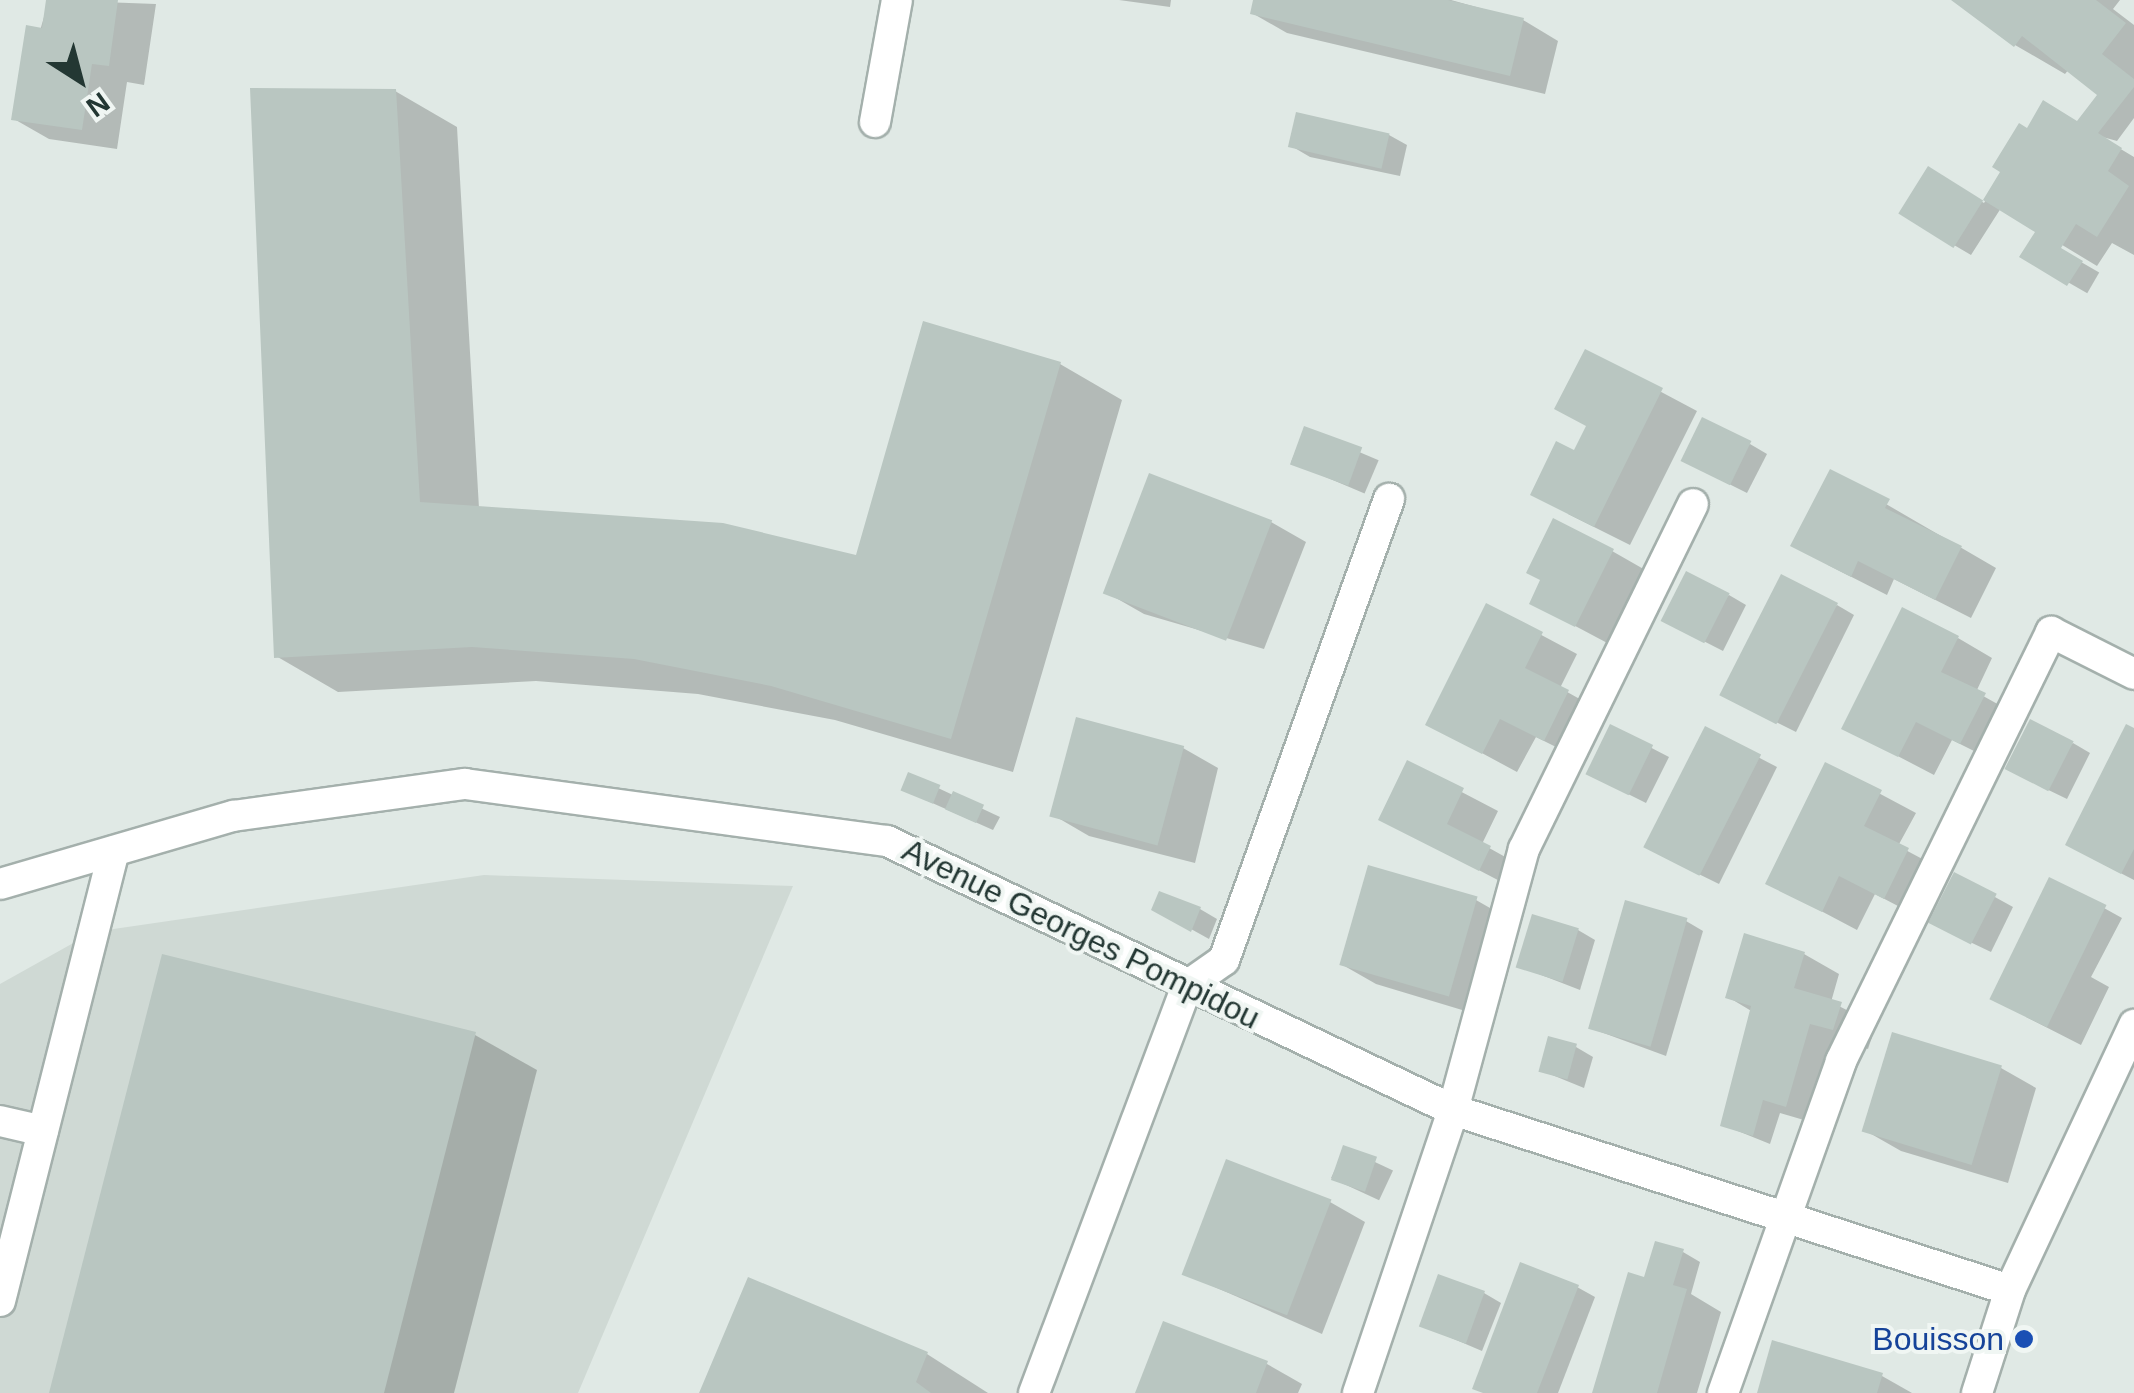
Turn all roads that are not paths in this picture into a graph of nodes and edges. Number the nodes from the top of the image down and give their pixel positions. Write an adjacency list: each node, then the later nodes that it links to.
1 (897, 0): 2 (street)
2 (875, 122)
3 (1389, 499): 8 (street)
4 (1694, 504): 10 (street)
5 (2134, 674): 13 (street)
6 (114, 851): 7 (street, Avenue Georges Pompidou); 8 (street, Avenue Georges Pompidou); 12 (street)
7 (0, 884)
8 (1188, 986): 10 (street, Avenue Georges Pompidou); 16 (street)
9 (2134, 1025): 15 (street)
10 (1453, 1110): 13 (street, Avenue Georges Pompidou); 17 (street)
11 (0, 1122): 12 (street)
12 (42, 1132): 14 (street)
13 (1782, 1220): 15 (street, Avenue Georges Pompidou); 18 (street)
14 (2, 1286)
15 (2010, 1290): 19 (street)
16 (1034, 1393)
17 (1358, 1393)
18 (1723, 1393)
19 (1977, 1393)

